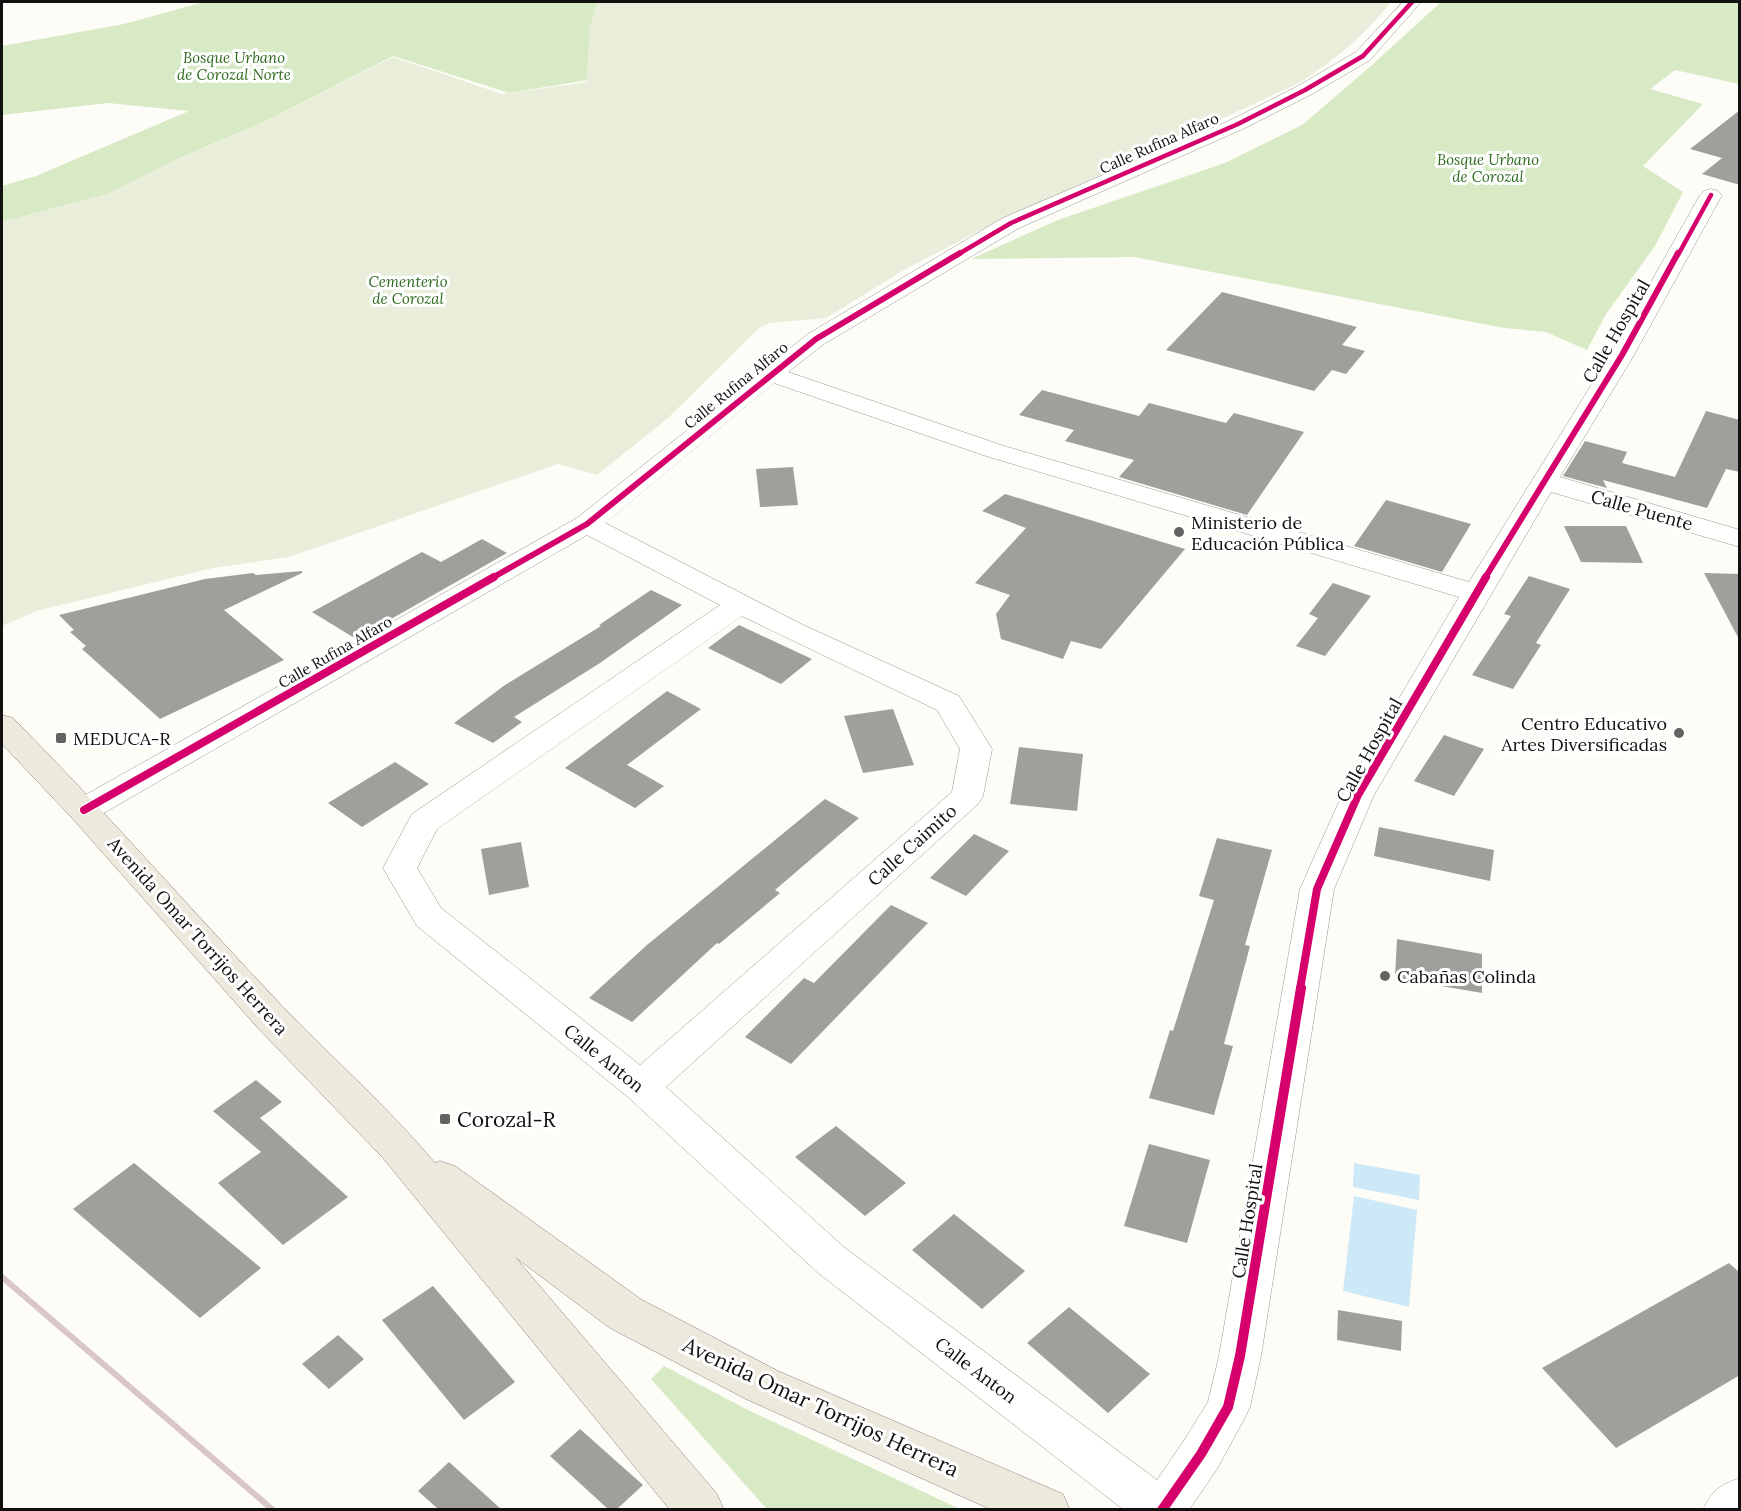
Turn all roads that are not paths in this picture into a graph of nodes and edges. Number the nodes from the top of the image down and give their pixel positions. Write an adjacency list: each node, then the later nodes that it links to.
1 (1412, 2): 3 (street, Calle Rufina Alfaro)
2 (1711, 195): 4 (street, Calle Hospital)
3 (770, 374): 5 (street, Calle Rufina Alfaro); 7 (street)
4 (1544, 481): 6 (street, Calle Puente); 7 (street, Calle Hospital)
5 (586, 524): 8 (street, Calle Caimito); 10 (street, Calle Rufina Alfaro)
6 (1740, 539)
7 (1476, 593): 16 (street, Calle Hospital)
8 (740, 604): 11 (street, Calle Anton); 11 (street, Calle Caimito)
9 (2, 725): 10 (main road, Avenida Omar Torrijos Herrera)
10 (84, 810): 12 (main road, Avenida Omar Torrijos Herrera)
11 (641, 1087): 16 (street, Calle Anton)
12 (397, 1146): 14 (main road, Avenida Omar Torrijos Herrera); 15 (main road, Avenida Omar Torrijos Herrera)
13 (1740, 1499): 17 (street)
14 (700, 1509)
15 (1046, 1509)
16 (1161, 1509)
17 (1726, 1509)

